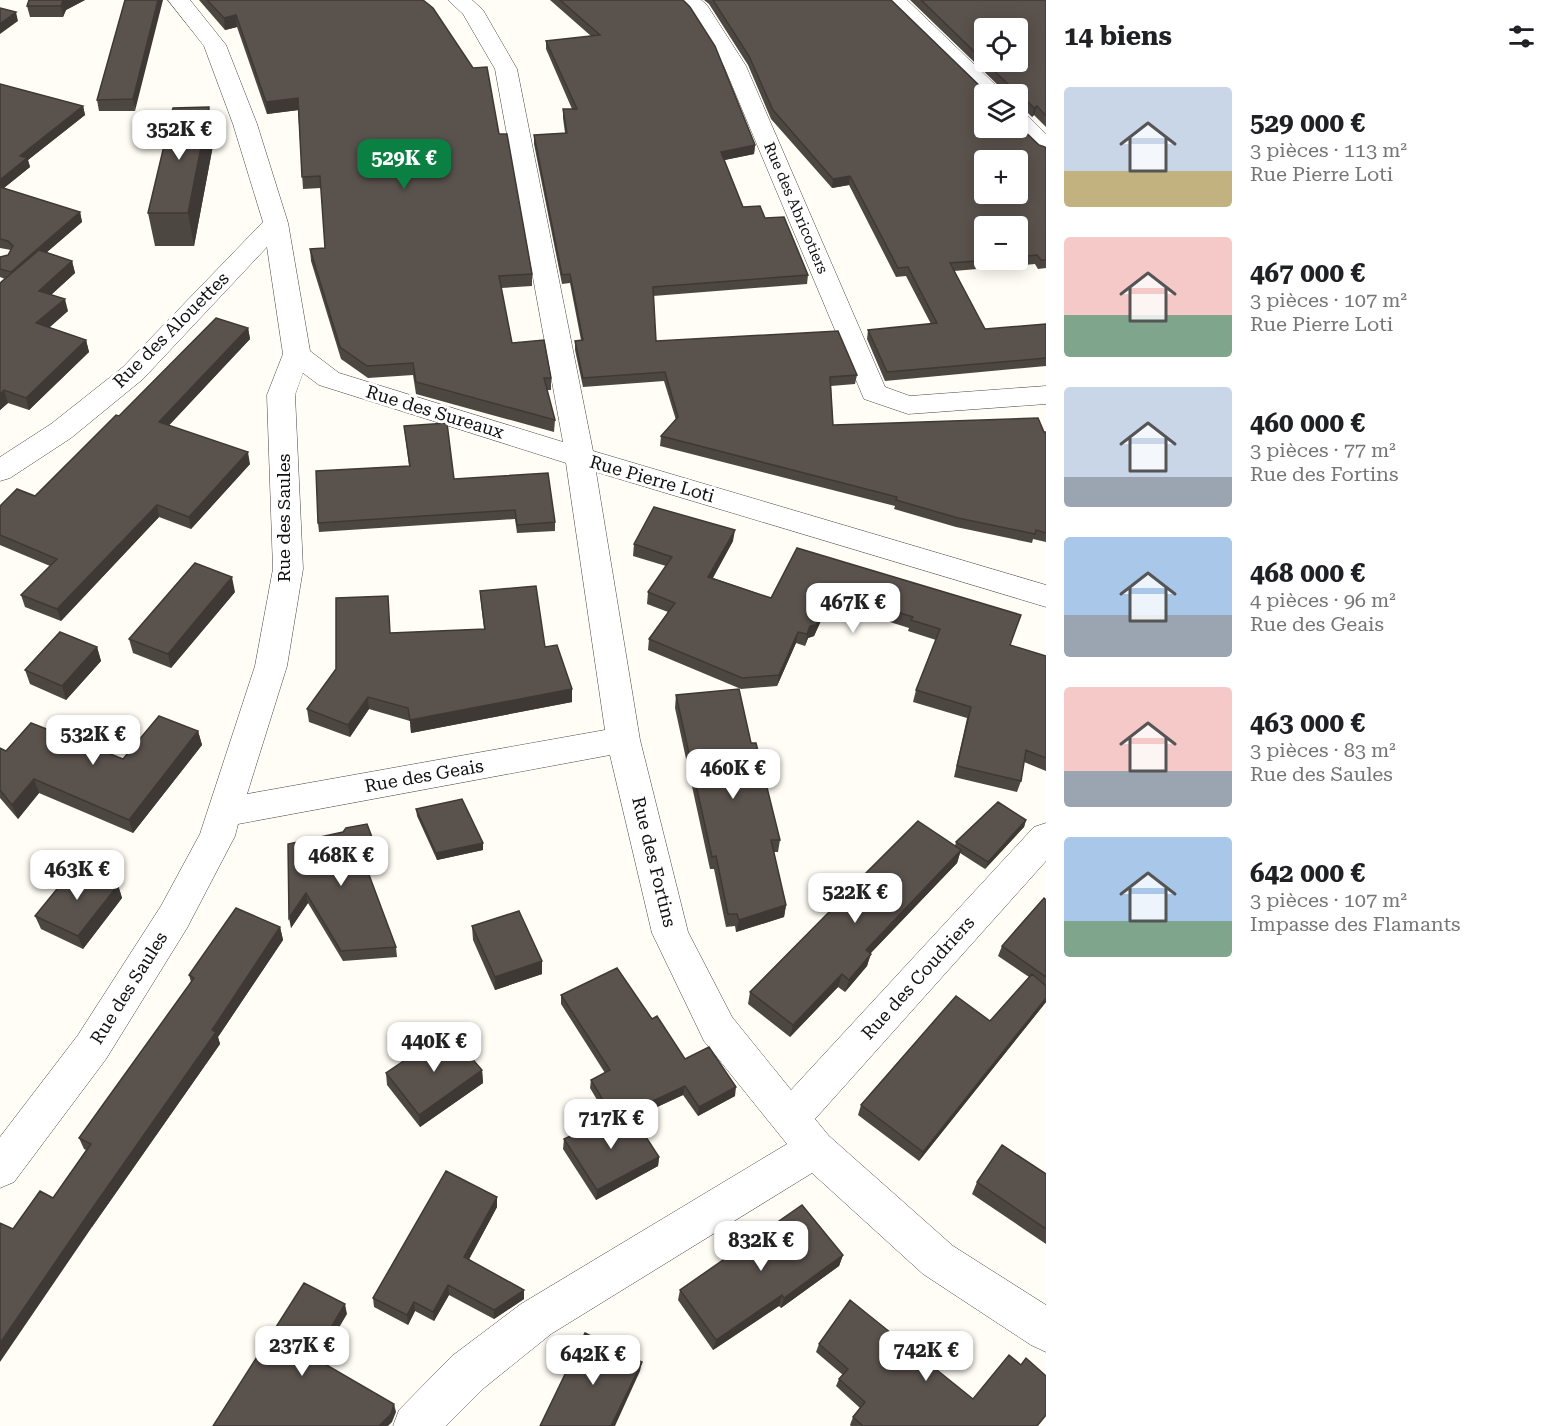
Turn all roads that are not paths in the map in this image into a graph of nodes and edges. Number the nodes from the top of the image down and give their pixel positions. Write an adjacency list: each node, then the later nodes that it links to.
1 (178, 0): 8 (street)
2 (459, 0): 11 (street, Rue Pierre Loti)
3 (688, 0): 10 (street, Rue des Abricotiers)
4 (895, 0): 5 (street)
5 (983, 84)
6 (1028, 129): 7 (street)
7 (1046, 147)
8 (276, 223): 9 (street); 12 (street, Rue des Alouettes)
9 (297, 354): 11 (street, Rue des Sureaux); 15 (street, Rue des Saules)
10 (1046, 396)
11 (579, 457): 13 (street, Rue Pierre Loti); 14 (street, Rue des Fortins)
12 (0, 471)
13 (1046, 596)
14 (623, 740): 15 (street, Rue des Geais); 17 (street, Rue des Fortins)
15 (226, 812): 18 (street, Rue des Saules)
16 (1046, 837): 17 (street, Rue des Coudriers)
17 (802, 1134): 19 (street, Rue des Fortins); 20 (street, Rue des Coudriers)
18 (0, 1168)
19 (1046, 1330)
20 (415, 1426)

